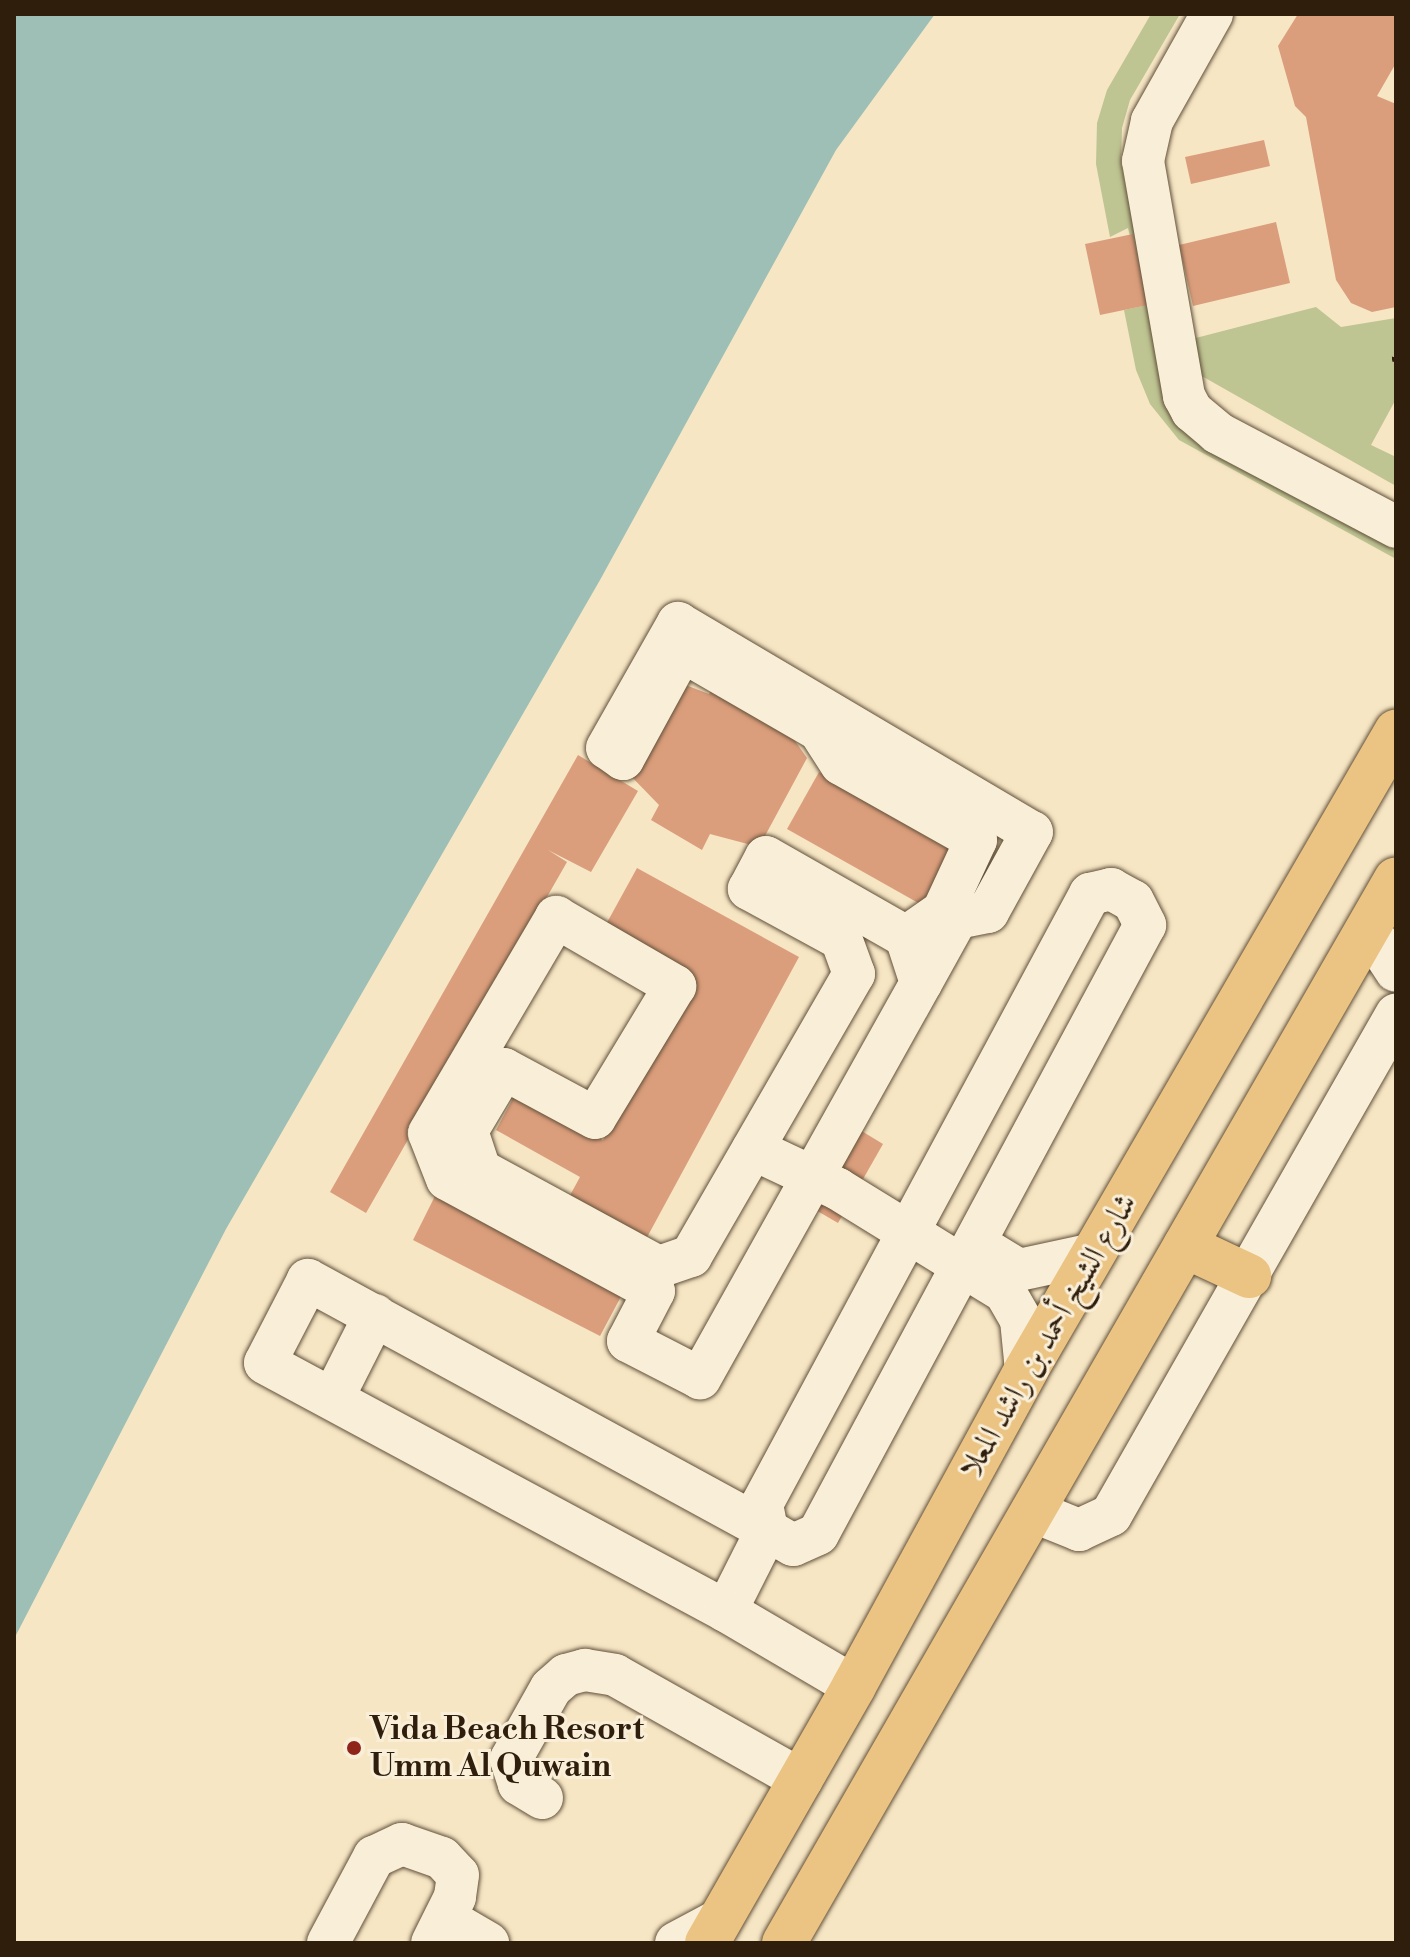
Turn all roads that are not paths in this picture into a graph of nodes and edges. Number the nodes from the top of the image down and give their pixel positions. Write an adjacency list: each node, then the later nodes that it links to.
1 (1212, 14): 2 (street)
2 (1396, 527)
3 (1396, 732): 14 (main road, شارع الشيخ أحمد بن راشد المعلا)
4 (1396, 879): 5 (main road)
5 (1368, 928): 7 (street); 13 (main road)
6 (906, 937): 8 (street); 8 (street); 10 (street)
7 (1396, 971)
8 (921, 983): 11 (street)
9 (1396, 1015): 16 (street)
10 (761, 1135): 11 (street); 11 (street)
11 (833, 1171): 12 (street)
12 (917, 1222): 15 (street); 15 (street); 21 (street)
13 (1185, 1246): 16 (main road); 20 (main road)
14 (1093, 1254): 15 (street); 18 (main road, شارع الشيخ أحمد بن راشد المعلا)
15 (970, 1255): 18 (street); 21 (street)
16 (1249, 1276): 20 (street)
17 (375, 1315): 19 (street); 19 (street); 21 (street)
18 (1026, 1370): 23 (main road, شارع الشيخ أحمد بن راشد المعلا)
19 (333, 1398): 22 (street)
20 (1032, 1511): 31 (main road)
21 (767, 1530): 22 (street)
22 (726, 1611): 23 (street)
23 (854, 1686): 24 (main road, شارع الشيخ أحمد بن راشد المعلا)
24 (801, 1780): 25 (street); 27 (main road, شارع الشيخ أحمد بن راشد المعلا)
25 (542, 1798)
26 (438, 1930): 28 (street); 29 (street)
27 (714, 1931): 30 (street)
28 (328, 1943)
29 (488, 1943)
30 (676, 1943)
31 (784, 1943)

